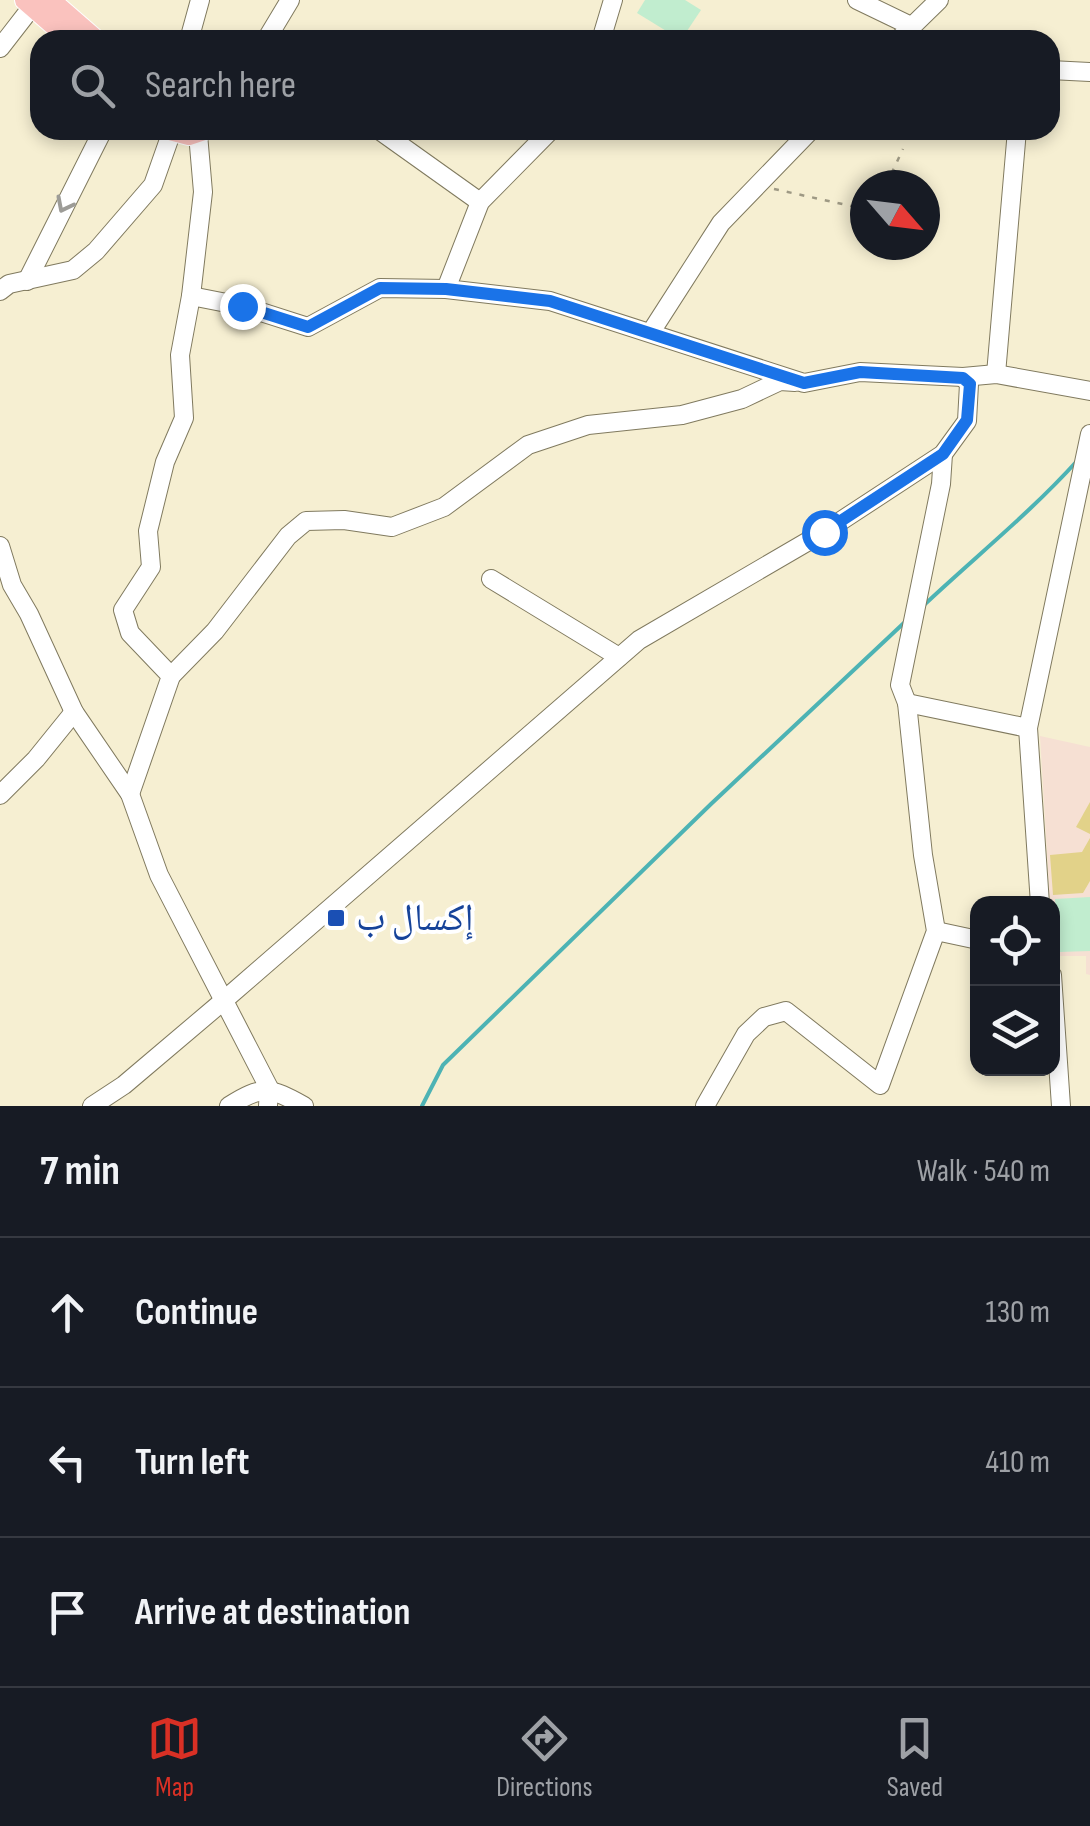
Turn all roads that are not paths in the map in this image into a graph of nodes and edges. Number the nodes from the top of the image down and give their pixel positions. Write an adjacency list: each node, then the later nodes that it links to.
1 (200, 0): 9 (street)
2 (290, 0): 10 (street)
3 (613, 0): 11 (street)
4 (857, 0): 12 (street)
5 (939, 0): 13 (street)
6 (35, 3): 7 (main road); 8 (main road); 14 (street)
7 (61, 30)
8 (80, 30)
9 (192, 30)
10 (272, 30)
11 (604, 30)
12 (900, 30)
13 (907, 30)
14 (0, 48)
15 (1060, 70): 16 (street)
16 (1090, 72)
17 (98, 140): 25 (street, one-way to 25)
18 (168, 140): 25 (street)
19 (201, 140): 28 (street)
20 (393, 140): 24 (street)
21 (540, 140): 24 (street)
22 (801, 140): 29 (street)
23 (1016, 140): 30 (street)
24 (480, 202): 26 (street)
25 (28, 281): 27 (street)
26 (446, 289): 28 (street); 29 (street)
27 (0, 291)
28 (191, 296): 40 (street)
29 (650, 332): 32 (street)
30 (996, 374): 31 (street); 33 (street)
31 (963, 378): 32 (street); 35 (street)
32 (804, 383): 40 (street)
33 (1090, 390)
34 (1090, 434): 43 (street)
35 (943, 454): 39 (street); 41 (street)
36 (0, 546): 38 (street)
37 (490, 580): 39 (street)
38 (6, 591): 42 (street)
39 (619, 657): 50 (street)
40 (172, 676): 45 (street)
41 (907, 704): 43 (street); 47 (street)
42 (74, 712): 44 (street); 45 (street)
43 (1028, 728): 46 (street)
44 (0, 794)
45 (130, 794): 50 (street)
46 (1039, 896)
47 (936, 931): 48 (street); 55 (street)
48 (970, 938)
49 (1053, 986): 56 (street)
50 (222, 1002): 51 (street); 52 (street)
51 (268, 1097): 53 (street); 54 (street)
52 (92, 1106)
53 (229, 1106)
54 (304, 1106)
55 (705, 1106)
56 (1061, 1106)

